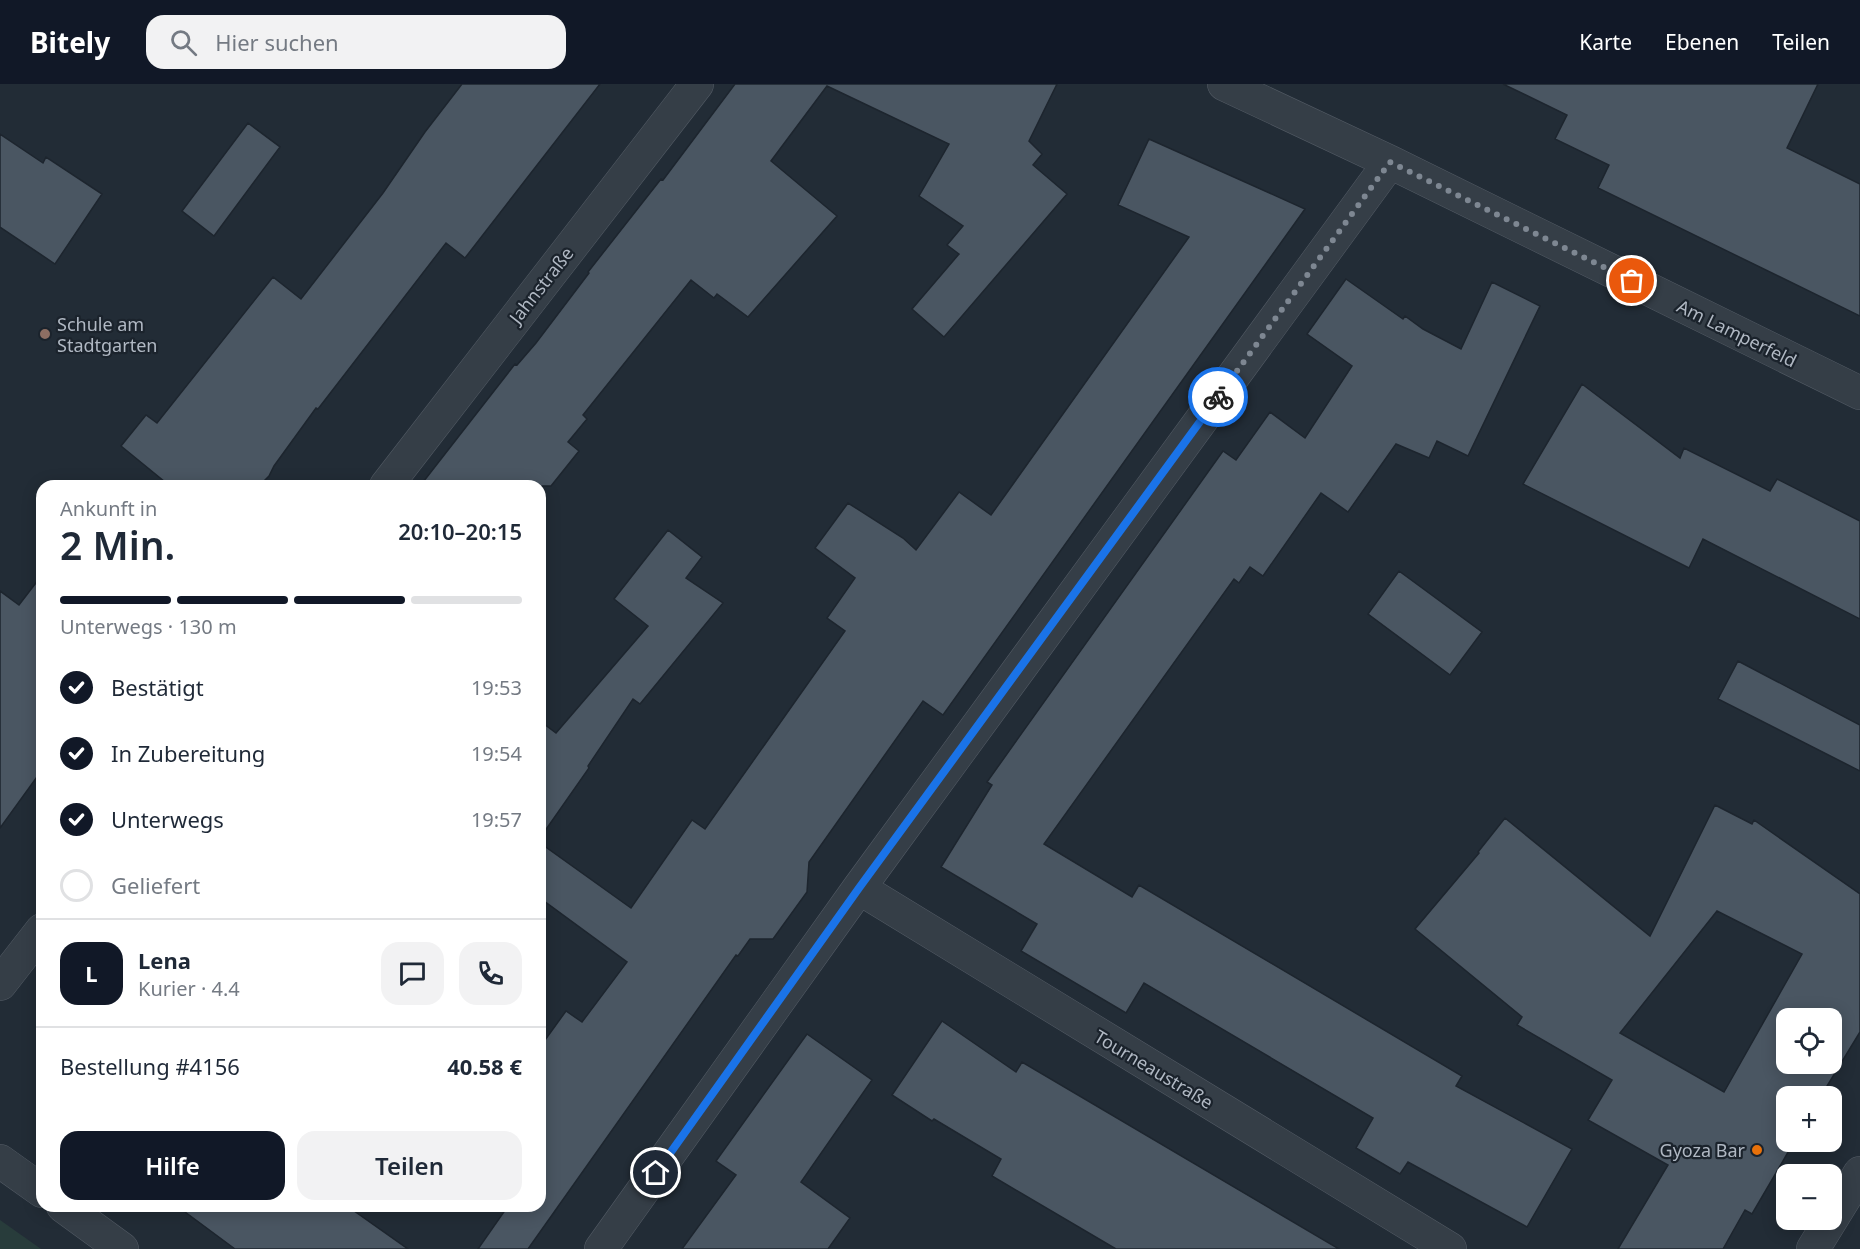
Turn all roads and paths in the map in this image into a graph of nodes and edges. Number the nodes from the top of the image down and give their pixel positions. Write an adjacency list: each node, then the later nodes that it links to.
1 (696, 84): 5 (street, Jahnstraße)
2 (1224, 84): 3 (street, Am Lamperfeld)
3 (1390, 162): 4 (street, Am Lamperfeld); 6 (street)
4 (1860, 393)
5 (391, 480)
6 (859, 888): 14 (street); 15 (street, Tourneaustraße)
7 (36, 938): 8 (street)
8 (0, 984)
9 (0, 1161): 11 (street)
10 (1860, 1173): 16 (street)
11 (36, 1187)
12 (71, 1212): 13 (street)
13 (122, 1249)
14 (601, 1249)
15 (1450, 1249)
16 (1814, 1249)

